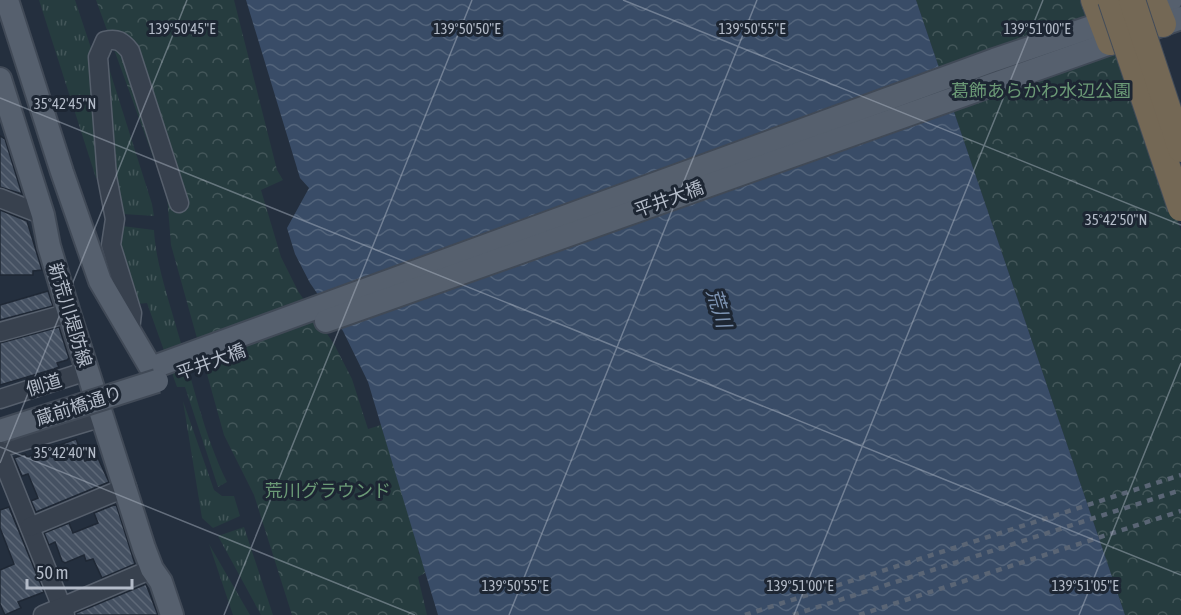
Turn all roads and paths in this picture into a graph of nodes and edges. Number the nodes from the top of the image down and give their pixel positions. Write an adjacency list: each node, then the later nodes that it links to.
1 (7, 0): 11 (main road, 新荒川堤防線)
2 (1159, 8): 3 (main road, 平井大橋, bridge); 5 (highway, bridge)
3 (1104, 16): 8 (highway, bridge); 14 (main road, 平井大橋)
4 (0, 79): 9 (main road, 新荒川堤防線)
5 (1181, 149)
6 (0, 198): 9 (street)
7 (179, 203): 11 (street)
8 (1181, 208)
9 (43, 215): 10 (main road, 新荒川堤防線)
10 (69, 314): 12 (street); 13 (main road, 新荒川堤防線)
11 (130, 330): 14 (main road, 新荒川堤防線)
12 (0, 332)
13 (87, 371): 15 (street, 側道); 17 (main road, 新荒川堤防線)
14 (154, 374): 16 (main road, 蔵前橋通り); 18 (main road, 蔵前橋通り, bridge)
15 (0, 399)
16 (0, 415)
17 (102, 417): 19 (street); 21 (main road, 新荒川堤防線)
18 (0, 430)
19 (0, 448)
20 (0, 453): 22 (street)
21 (127, 487): 23 (street); 24 (main road, 新荒川堤防線)
22 (8, 499): 23 (street)
23 (30, 527): 25 (street)
24 (152, 569): 25 (street); 27 (main road, 新荒川堤防線)
25 (64, 611): 26 (street)
26 (43, 615)
27 (172, 615)

